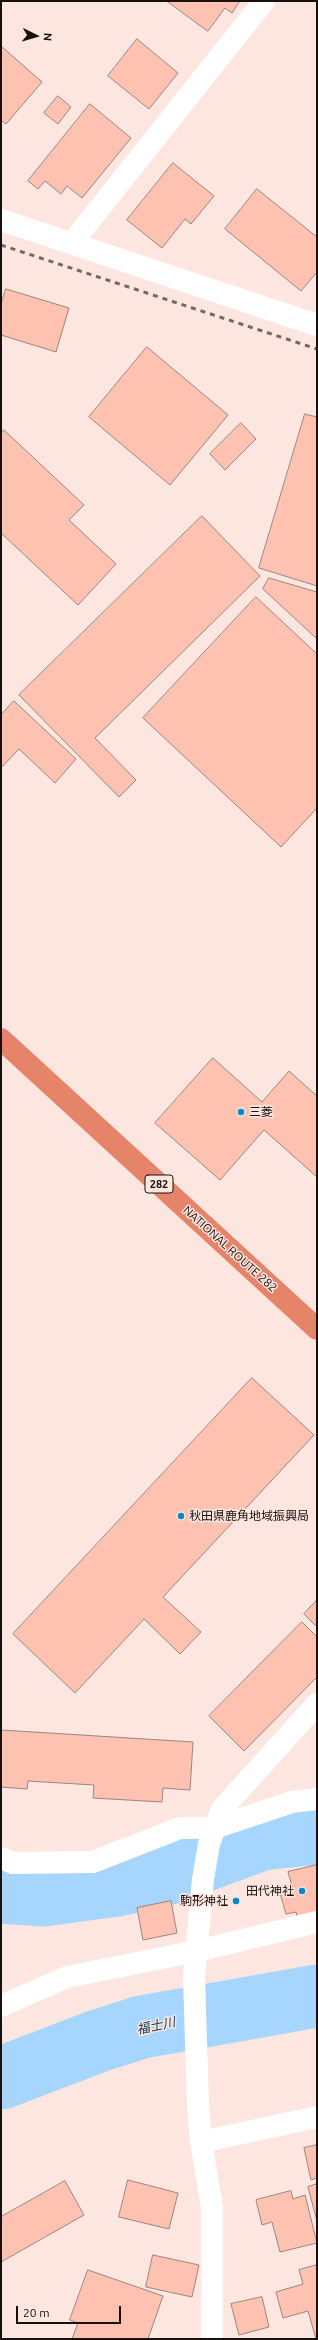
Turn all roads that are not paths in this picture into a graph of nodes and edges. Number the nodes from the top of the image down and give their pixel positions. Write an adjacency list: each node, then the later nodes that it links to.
1 (264, 1): 3 (street)
2 (1, 220): 3 (street)
3 (72, 243): 4 (street)
4 (317, 325)
5 (1, 1039): 6 (highway, NATIONAL ROUTE 282 / 282)
6 (317, 1329)
7 (317, 1704): 9 (street)
8 (317, 1799): 9 (street)
9 (211, 1836): 10 (street); 12 (street)
10 (1, 1858)
11 (317, 1922): 12 (street)
12 (197, 1951): 13 (street); 15 (street)
13 (1, 2006)
14 (317, 2117): 15 (street)
15 (201, 2142): 16 (street)
16 (212, 2339)

